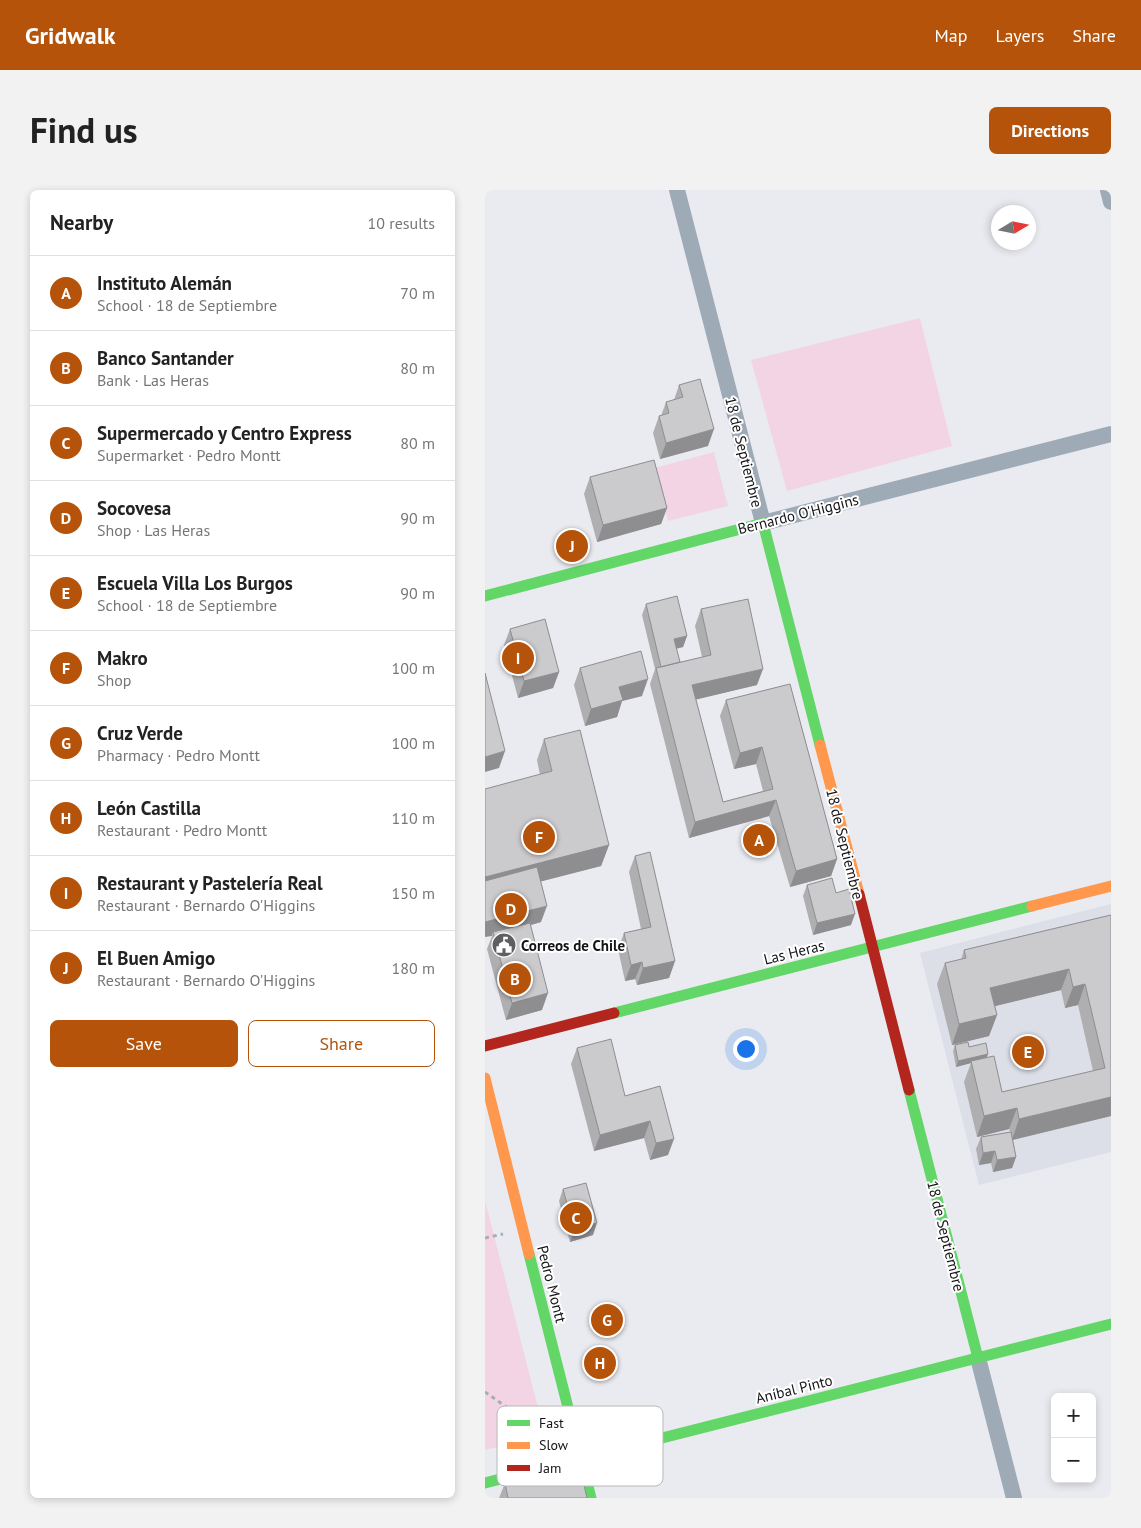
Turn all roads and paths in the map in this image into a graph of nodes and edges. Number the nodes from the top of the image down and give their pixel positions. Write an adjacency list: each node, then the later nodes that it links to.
1 (677, 190): 5 (street, 18 de Septiembre)
2 (1108, 190): 3 (street)
3 (1111, 202)
4 (1111, 434): 5 (street, Bernardo O'Higgins)
5 (763, 523): 6 (main road, Bernardo O'Higgins); 8 (main road, 18 de Septiembre)
6 (485, 596)
7 (1111, 886): 8 (main road, Las Heras)
8 (872, 948): 9 (main road, Las Heras); 12 (main road, 18 de Septiembre)
9 (485, 1046)
10 (485, 1078): 15 (main road, Pedro Montt)
11 (1111, 1324): 12 (main road, Aníbal Pinto)
12 (978, 1358): 16 (main road, Aníbal Pinto); 17 (street, 18 de Septiembre)
13 (485, 1392): 14 (path)
14 (505, 1406)
15 (568, 1406)
16 (663, 1437)
17 (1014, 1498)

